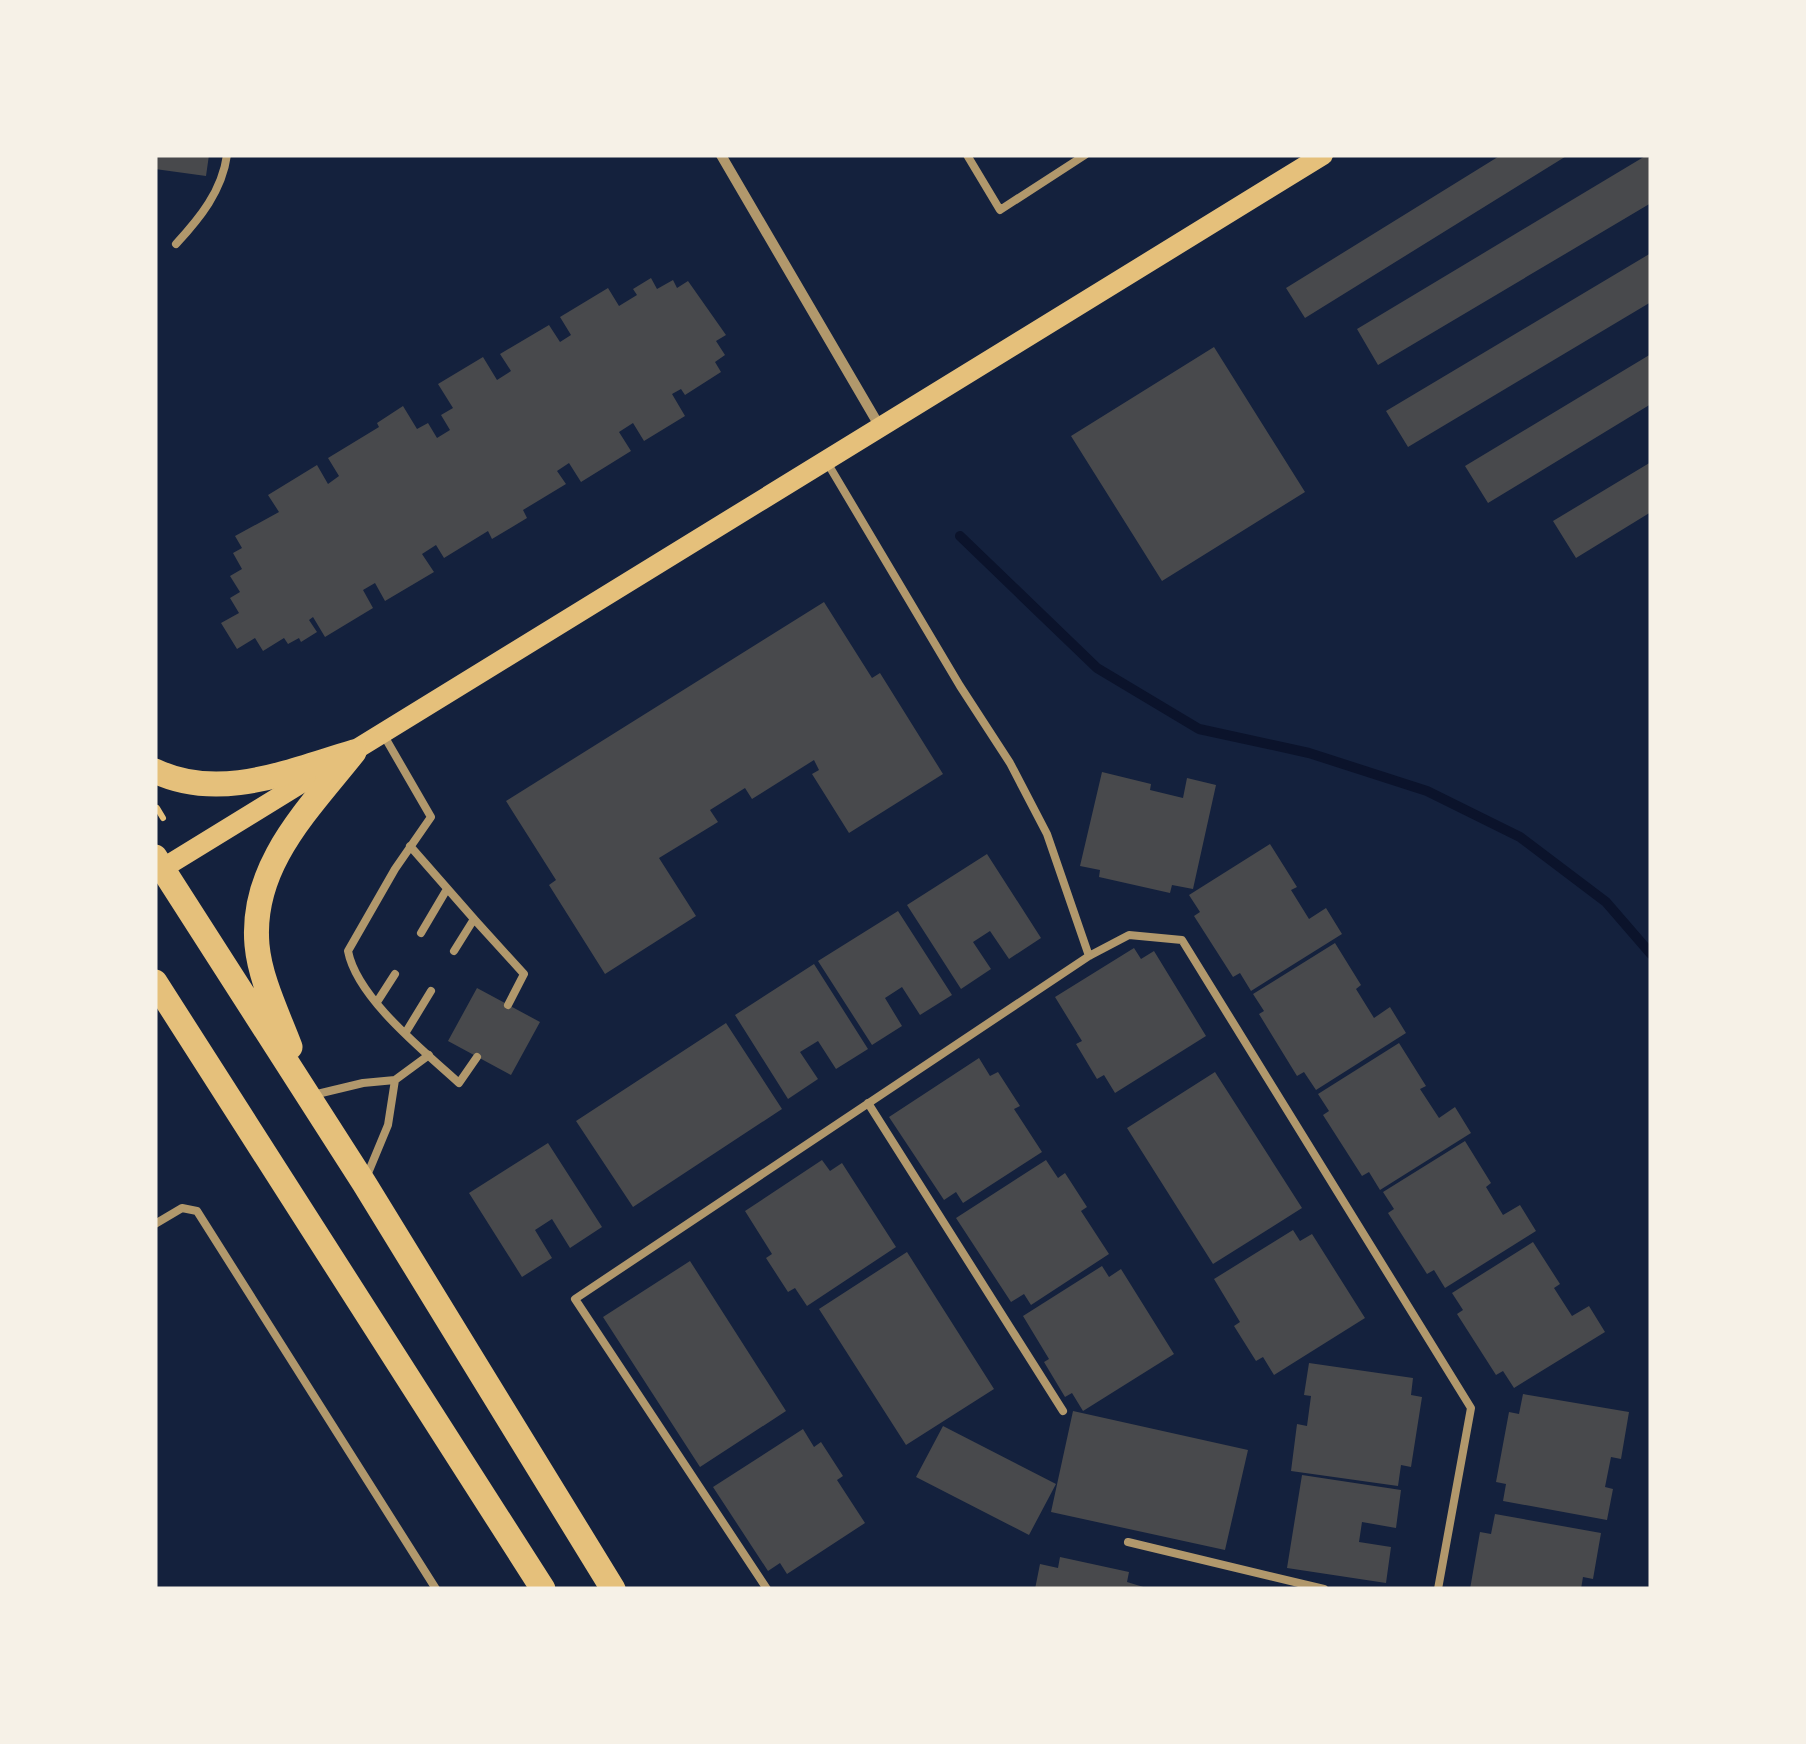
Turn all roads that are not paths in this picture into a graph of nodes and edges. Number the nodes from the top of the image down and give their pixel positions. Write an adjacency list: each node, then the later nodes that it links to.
1 (227, 155): 6 (lane)
2 (721, 155): 7 (street)
3 (967, 155): 4 (lane)
4 (1085, 155)
5 (1323, 155): 7 (main road)
6 (176, 244)
7 (880, 427): 8 (main road)
8 (826, 460): 9 (main road); 18 (lane)
9 (383, 734): 10 (main road); 12 (lane)
10 (354, 752): 11 (main road); 13 (main road); 30 (main road)
11 (155, 771)
12 (410, 846): 14 (lane); 22 (lane)
13 (158, 866): 30 (main road)
14 (447, 889): 15 (lane); 16 (lane)
15 (474, 919): 17 (lane); 23 (lane)
16 (421, 933)
17 (454, 952)
18 (1089, 956): 31 (lane); 41 (lane)
19 (396, 974): 22 (lane)
20 (155, 982): 26 (main road)
21 (430, 991): 25 (lane)
22 (377, 1002): 25 (lane)
23 (508, 1005)
24 (155, 1017): 26 (main road)
25 (406, 1032): 27 (lane)
26 (195, 1045): 37 (main road)
27 (429, 1055): 28 (lane); 29 (lane)
28 (477, 1057)
29 (395, 1080): 30 (lane); 32 (lane)
30 (307, 1093): 32 (main road)
31 (868, 1104): 34 (lane); 39 (lane)
32 (364, 1182): 38 (main road)
33 (155, 1224): 36 (lane)
34 (1063, 1412)
35 (1128, 1542): 40 (lane)
36 (436, 1589)
37 (543, 1589)
38 (614, 1589)
39 (767, 1589)
40 (1324, 1589)
41 (1438, 1589)

